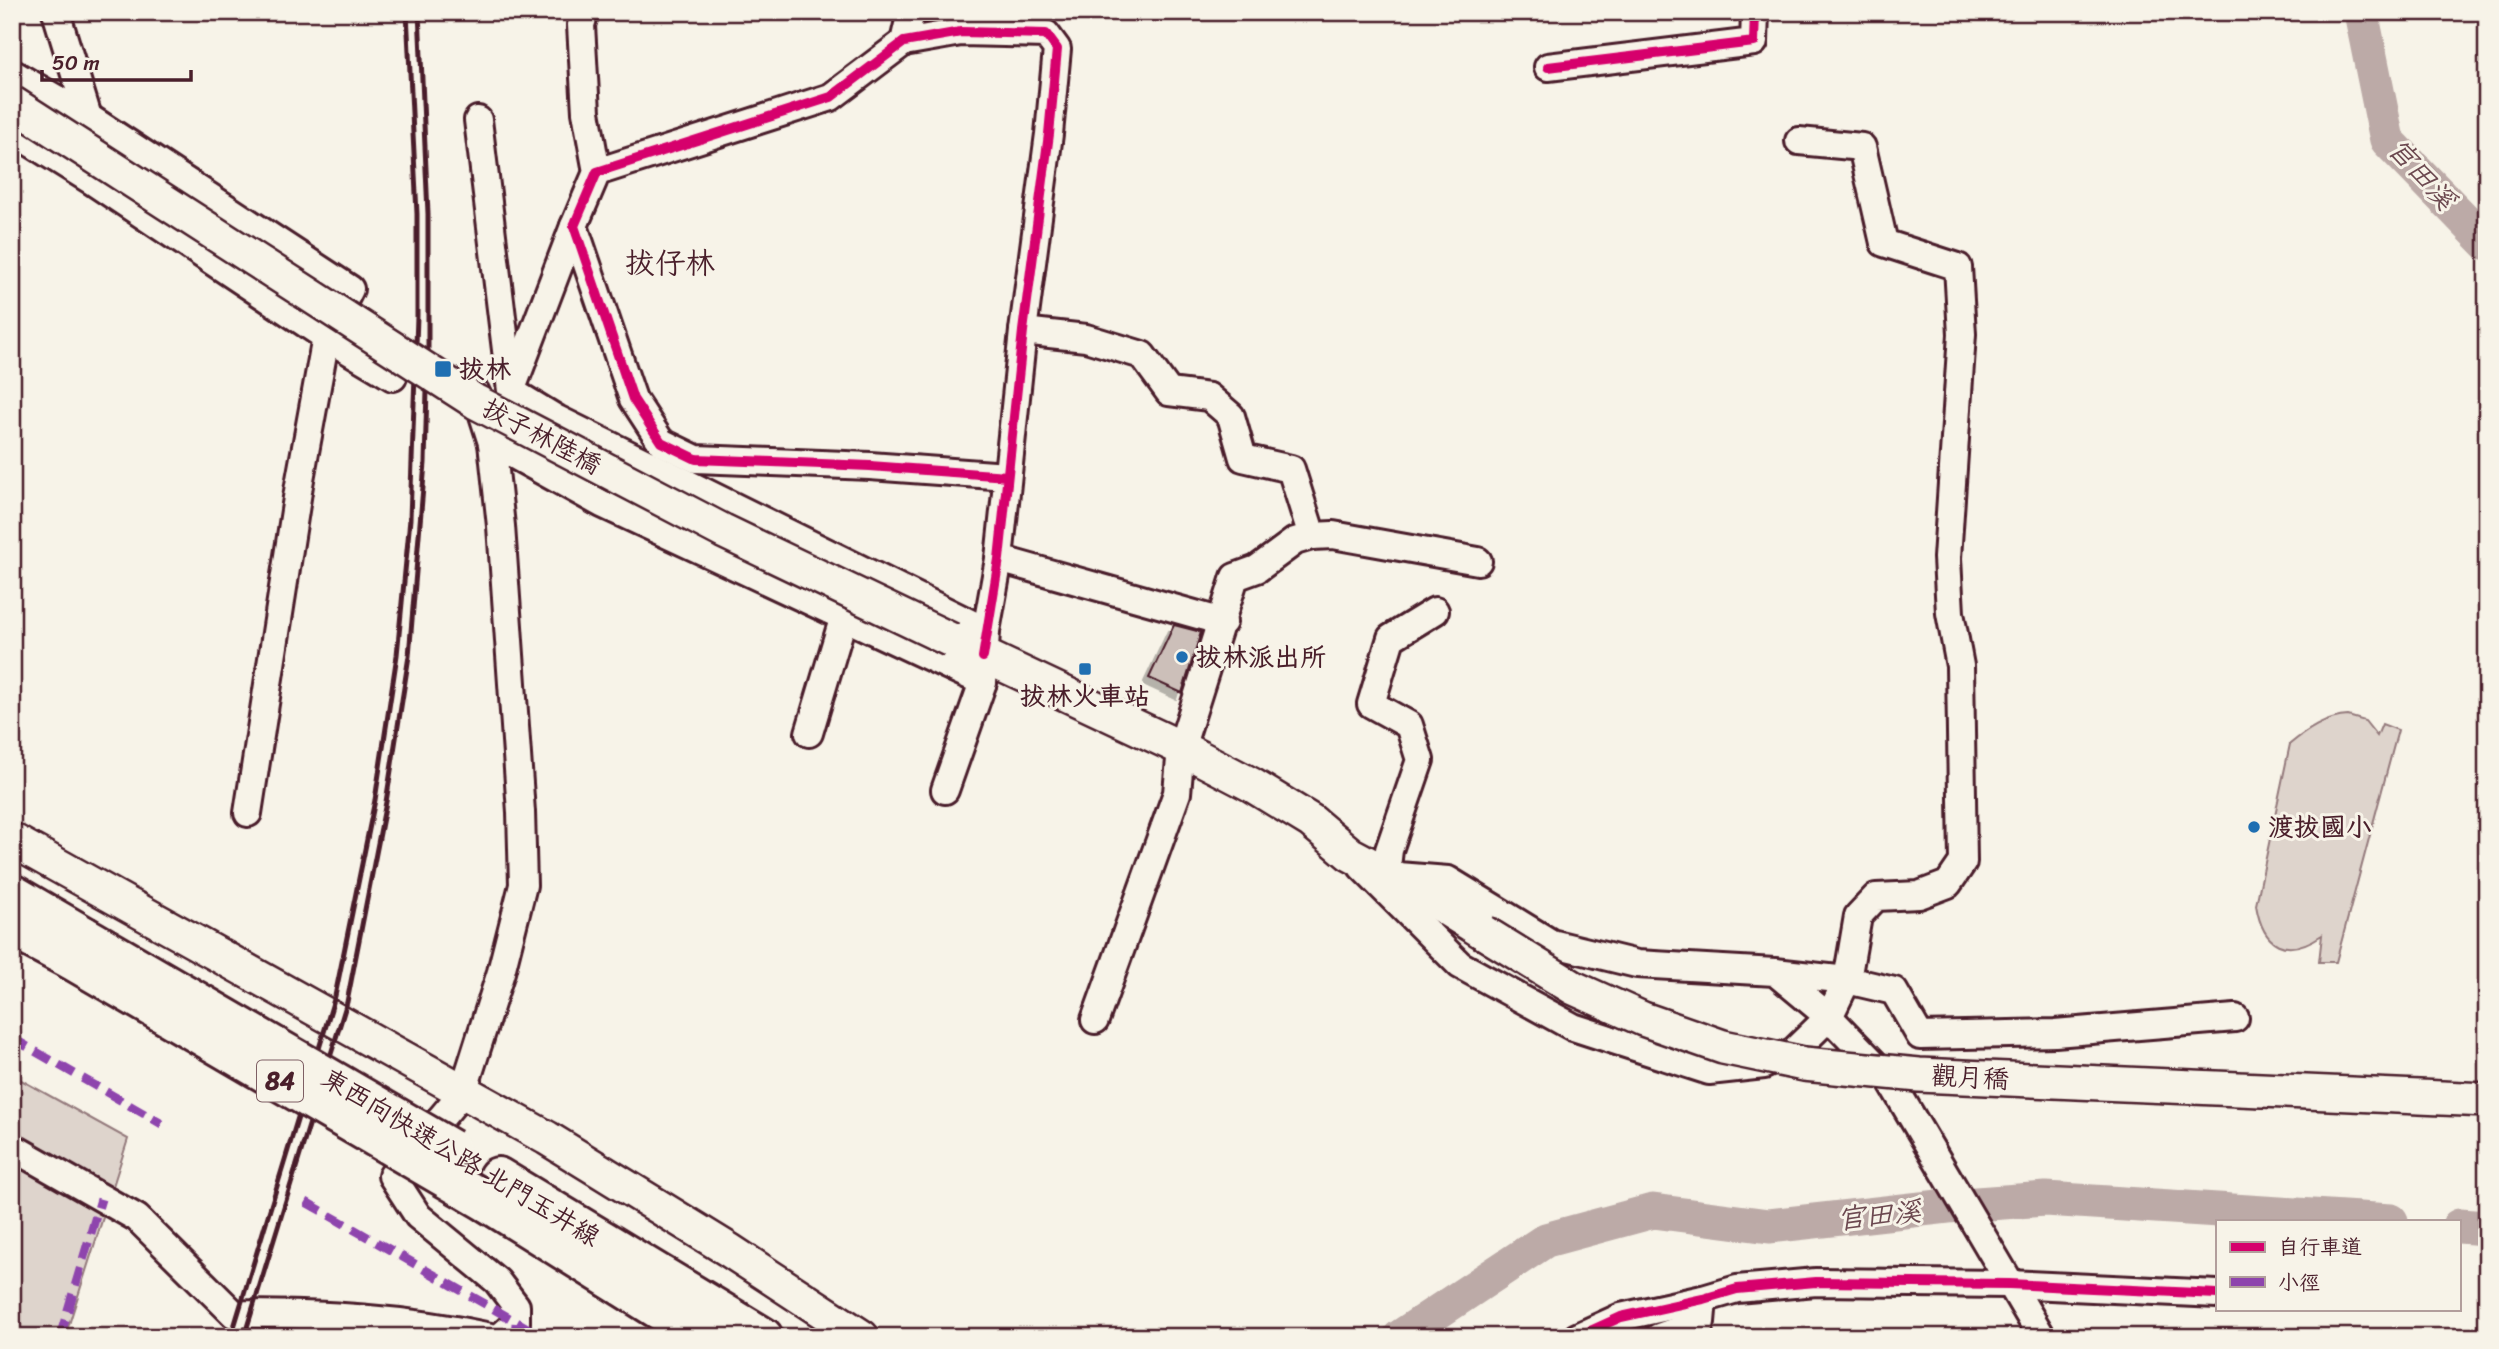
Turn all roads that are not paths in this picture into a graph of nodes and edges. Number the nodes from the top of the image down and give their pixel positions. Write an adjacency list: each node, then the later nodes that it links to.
1 (56, 12): 9 (street)
2 (585, 12): 14 (street)
3 (911, 12): 5 (street)
4 (1755, 12): 6 (street)
5 (904, 42): 14 (street); 17 (street)
6 (1548, 67)
7 (12, 72): 9 (street)
8 (12, 103): 30 (main road, 拔子林陸橋, bridge)
9 (88, 117): 12 (street)
10 (478, 120): 21 (street)
11 (12, 131): 15 (street)
12 (121, 139): 15 (street); 18 (street)
13 (1799, 141): 41 (street)
14 (597, 172): 16 (street)
15 (92, 181): 18 (street)
16 (574, 226): 21 (street); 23 (street)
17 (1023, 331): 23 (street); 24 (street)
18 (326, 337): 20 (street); 34 (street)
19 (443, 369): 22 (street)
20 (393, 377)
21 (511, 391): 22 (street); 30 (street)
22 (492, 443): 28 (street); 45 (street)
23 (1007, 476): 25 (street)
24 (1311, 537): 26 (street); 29 (street)
25 (999, 559): 29 (street); 30 (street)
26 (1478, 561)
27 (1434, 611): 37 (street)
28 (844, 616): 30 (street); 31 (street)
29 (1223, 622): 32 (street)
30 (984, 657): 32 (main road, 拔子林陸橋); 33 (street)
31 (809, 733)
32 (1181, 748): 36 (main road, 觀月穚); 44 (street)
33 (945, 790)
34 (248, 813)
35 (12, 840): 45 (main road)
36 (1350, 854): 37 (main road, 觀月穚); 42 (street)
37 (1386, 874): 40 (street); 46 (main road, 觀月穚, bridge)
38 (12, 894): 54 (highway, 東西向快速公路 北門玉井線 / 84, bridge)
39 (12, 928): 53 (highway, 東西向快速公路 北門玉井線 / 84, bridge)
40 (1774, 972): 41 (street); 42 (street)
41 (1847, 979): 42 (street); 43 (street)
42 (1829, 1017): 48 (street)
43 (2235, 1018)
44 (1095, 1020)
45 (463, 1092): 52 (street); 55 (main road)
46 (2487, 1100)
47 (12, 1147): 51 (street)
48 (2009, 1284): 49 (street); 50 (street); 58 (street)
49 (2216, 1294)
50 (1703, 1299): 56 (street); 57 (street)
51 (491, 1337)
52 (500, 1337)
53 (703, 1337)
54 (763, 1337)
55 (862, 1337)
56 (1577, 1337)
57 (1659, 1337)
58 (2042, 1337)

